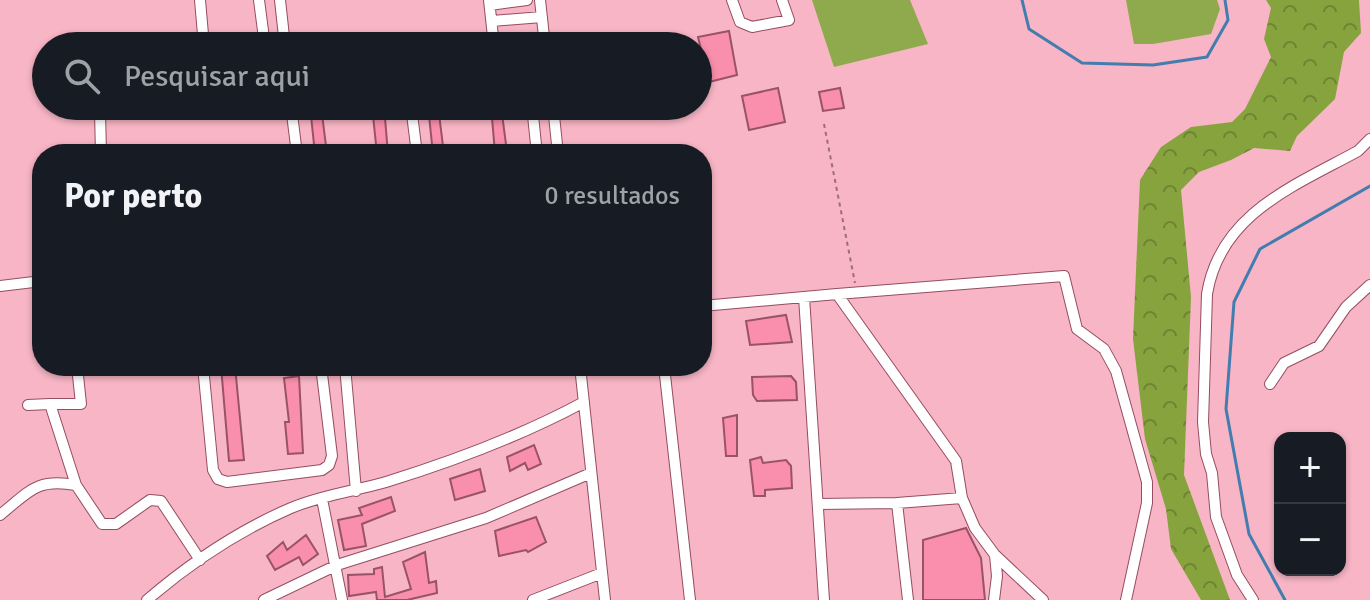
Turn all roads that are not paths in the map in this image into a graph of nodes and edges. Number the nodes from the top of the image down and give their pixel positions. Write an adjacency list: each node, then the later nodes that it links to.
1 (200, 0): 11 (street)
2 (259, 0): 12 (street)
3 (280, 0): 13 (street)
4 (527, 0): 8 (street)
5 (540, 0): 9 (street)
6 (732, 0): 7 (street)
7 (782, 0)
8 (489, 3): 10 (street)
9 (542, 17): 10 (street); 15 (street)
10 (492, 21): 14 (street)
11 (203, 32)
12 (263, 32)
13 (283, 32)
14 (493, 32)
15 (544, 32)
16 (100, 120): 22 (street)
17 (293, 120): 23 (street)
18 (413, 120): 24 (street)
19 (533, 120): 25 (street)
20 (554, 120): 26 (street)
21 (1370, 139): 66 (street)
22 (101, 144)
23 (296, 144)
24 (416, 144)
25 (536, 144)
26 (557, 144)
27 (32, 282): 29 (street)
28 (1370, 285): 39 (street)
29 (0, 286)
30 (837, 294): 31 (street); 46 (street); 65 (street)
31 (804, 297): 32 (street); 49 (street)
32 (712, 305)
33 (78, 376): 41 (street)
34 (204, 376): 35 (street)
35 (322, 376)
36 (346, 376): 45 (street)
37 (581, 376): 40 (street)
38 (665, 376): 60 (street)
39 (1270, 384)
40 (584, 402): 43 (street); 45 (street)
41 (50, 404): 42 (street); 44 (street)
42 (28, 405)
43 (591, 473): 53 (street); 54 (street)
44 (76, 485): 50 (street); 52 (street)
45 (356, 491): 47 (street)
46 (962, 498): 48 (street); 51 (street)
47 (322, 499): 52 (street); 53 (street)
48 (897, 503): 49 (street); 62 (street)
49 (818, 504): 61 (street)
50 (0, 515)
51 (995, 555): 63 (street); 64 (street)
52 (200, 560): 55 (street)
53 (337, 565): 56 (street); 57 (street)
54 (602, 573): 58 (street); 59 (street)
55 (147, 600)
56 (264, 600)
57 (342, 600)
58 (533, 600)
59 (605, 600)
60 (690, 600)
61 (824, 600)
62 (908, 600)
63 (994, 600)
64 (1043, 600)
65 (1126, 600)
66 (1253, 600)

